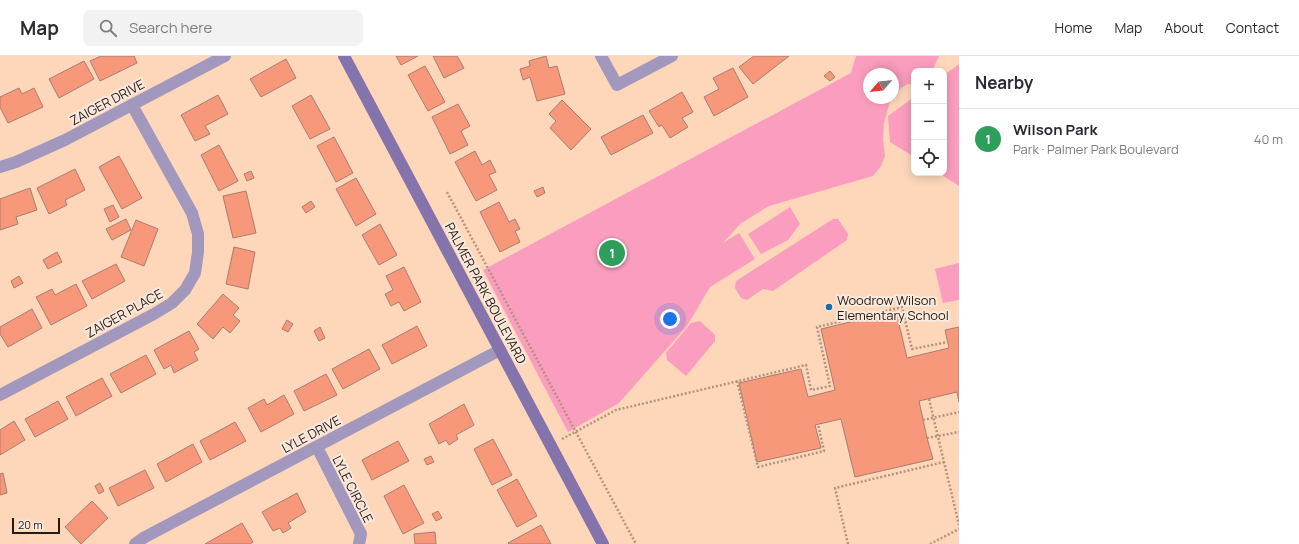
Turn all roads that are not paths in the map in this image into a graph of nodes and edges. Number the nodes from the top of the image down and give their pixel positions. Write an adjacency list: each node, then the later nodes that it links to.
1 (225, 56): 5 (street, ZAIGER DRIVE)
2 (344, 56): 7 (main road, PALMER PARK BOULEVARD)
3 (601, 56): 4 (street)
4 (672, 56)
5 (132, 105): 6 (street, ZAIGER DRIVE); 8 (street, ZAIGER PLACE)
6 (0, 167)
7 (500, 350): 9 (street, LYLE DRIVE); 12 (main road, PALMER PARK BOULEVARD)
8 (0, 395)
9 (317, 447): 10 (street, LYLE DRIVE); 11 (street, LYLE CIRCLE)
10 (135, 544)
11 (359, 544)
12 (603, 544)

